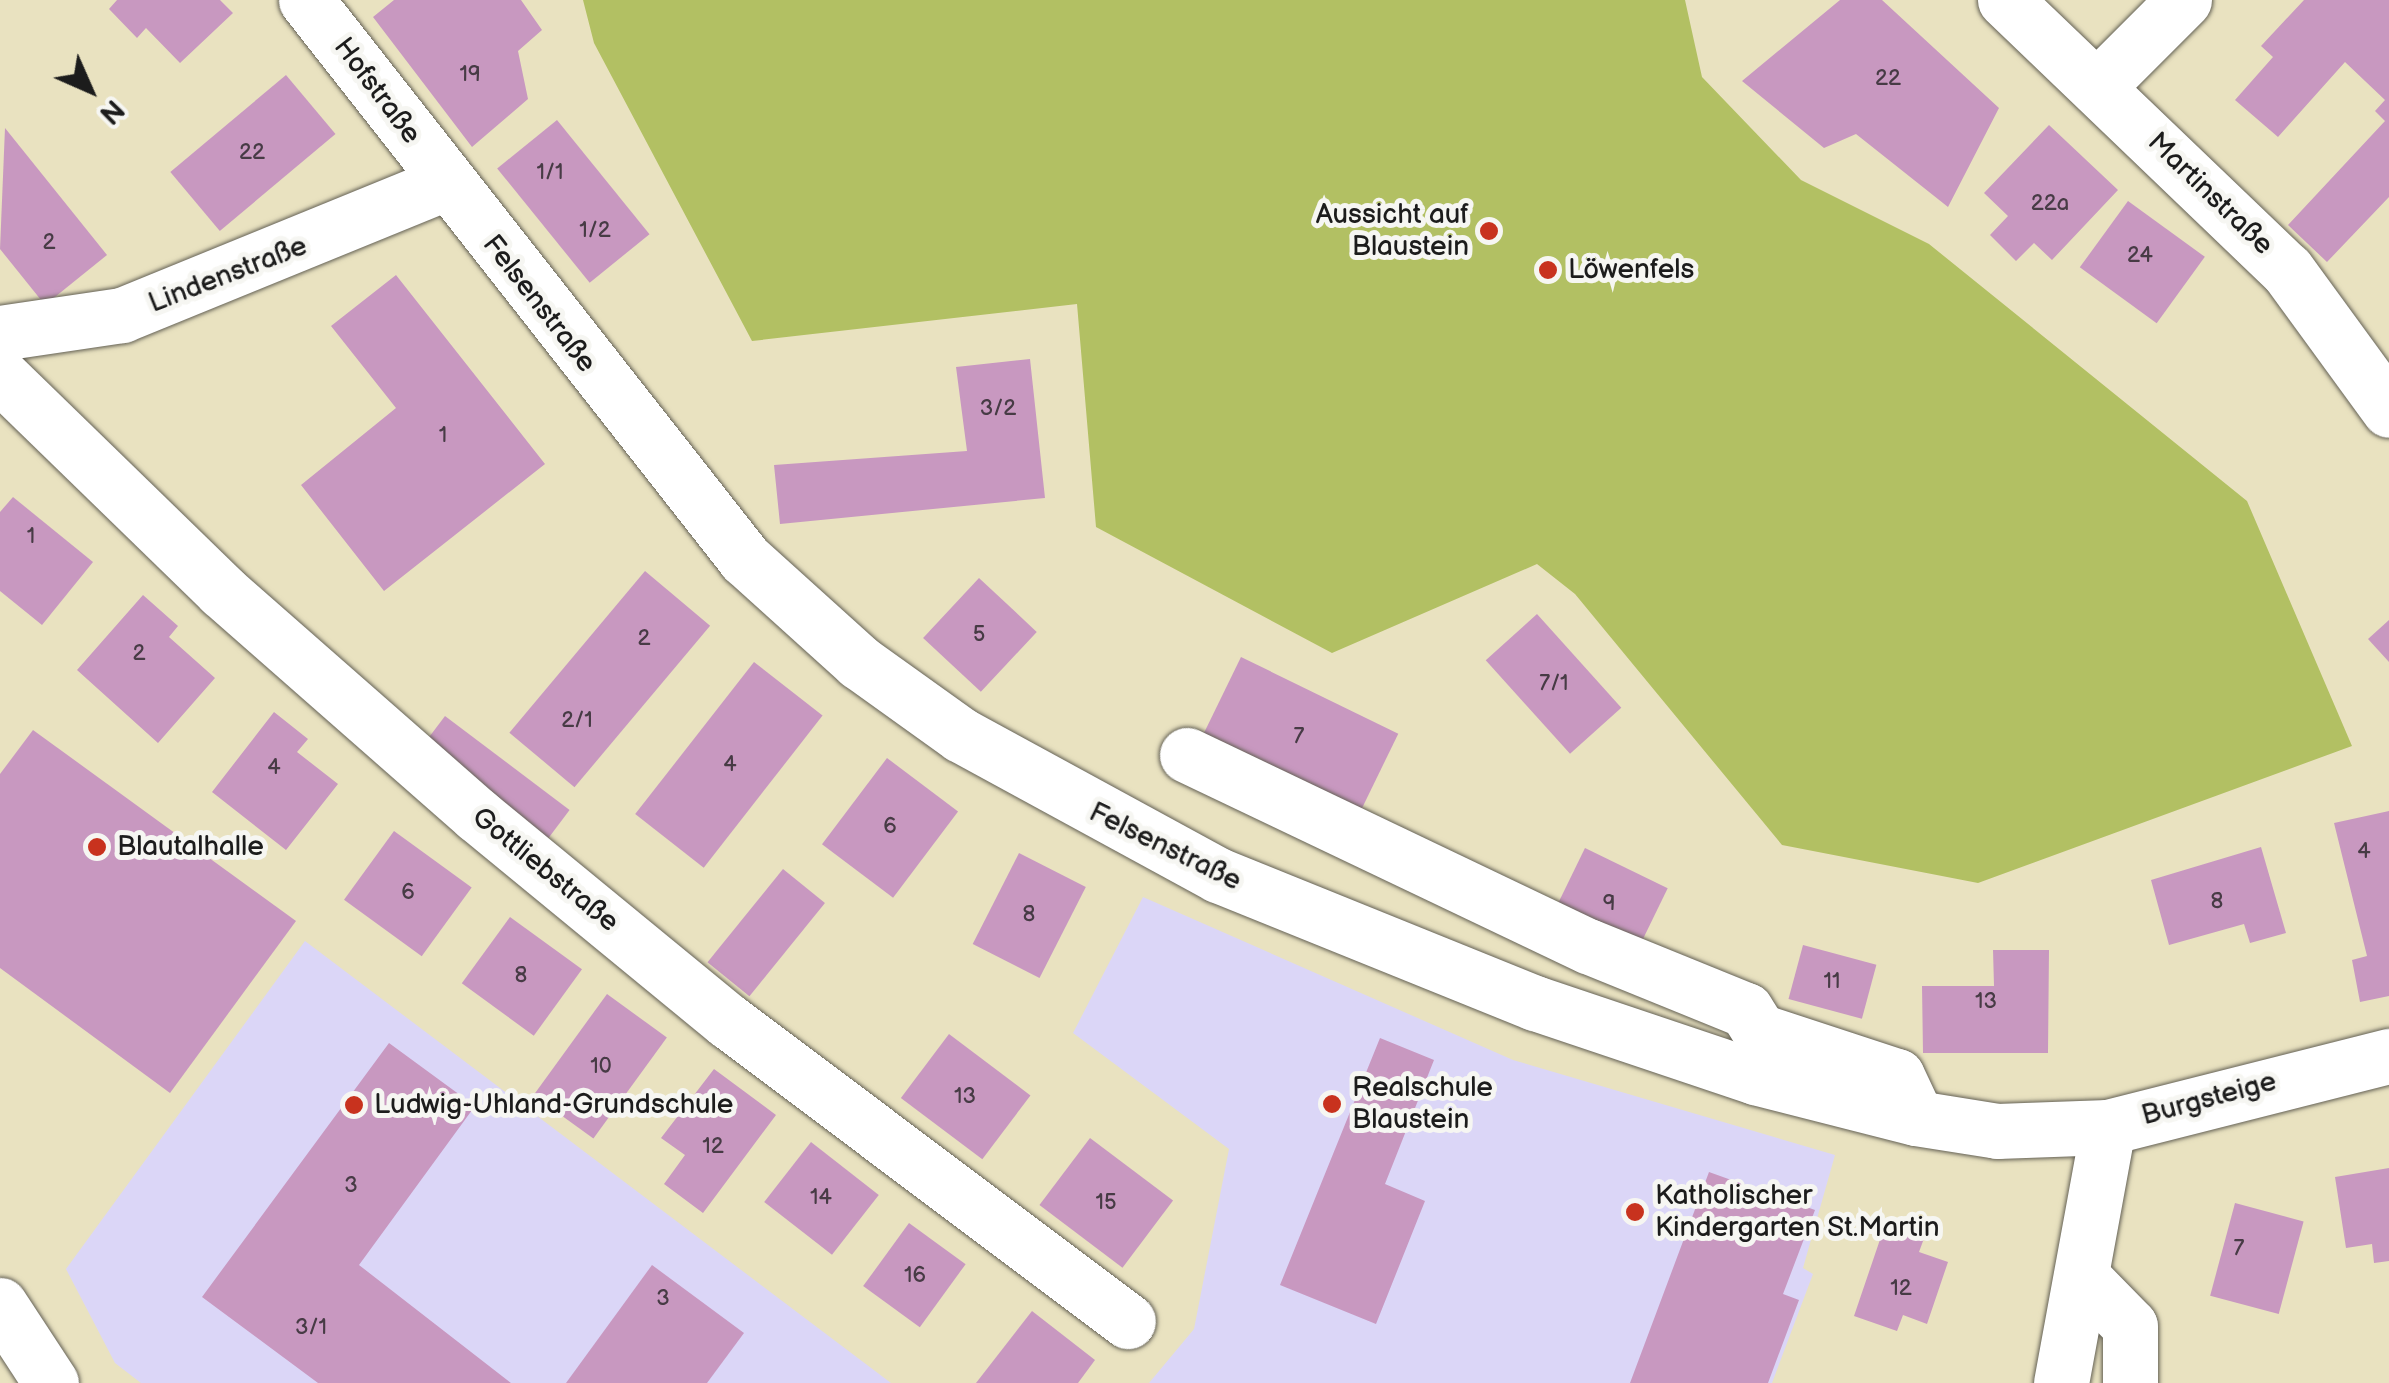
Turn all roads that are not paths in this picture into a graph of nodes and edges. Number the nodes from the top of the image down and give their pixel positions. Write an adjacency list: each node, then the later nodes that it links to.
1 (306, 0): 5 (street, Hofstraße)
2 (2006, 0): 4 (street, Martinstraße)
3 (2184, 0): 4 (street)
4 (2097, 87): 8 (street, Martinstraße)
5 (446, 183): 6 (street, Lindenstraße); 11 (street, Felsenstraße)
6 (0, 333)
7 (0, 375): 15 (street, Gottliebstraße)
8 (2389, 410)
9 (1187, 755): 11 (street)
10 (2389, 1056): 12 (street, Burgsteige)
11 (1916, 1118): 12 (street, Felsenstraße)
12 (2108, 1127): 13 (street, Burgsteige)
13 (2084, 1280): 17 (street, Burgsteige); 18 (street)
14 (0, 1306): 16 (street)
15 (1128, 1321)
16 (51, 1383)
17 (2061, 1383)
18 (2130, 1383)

